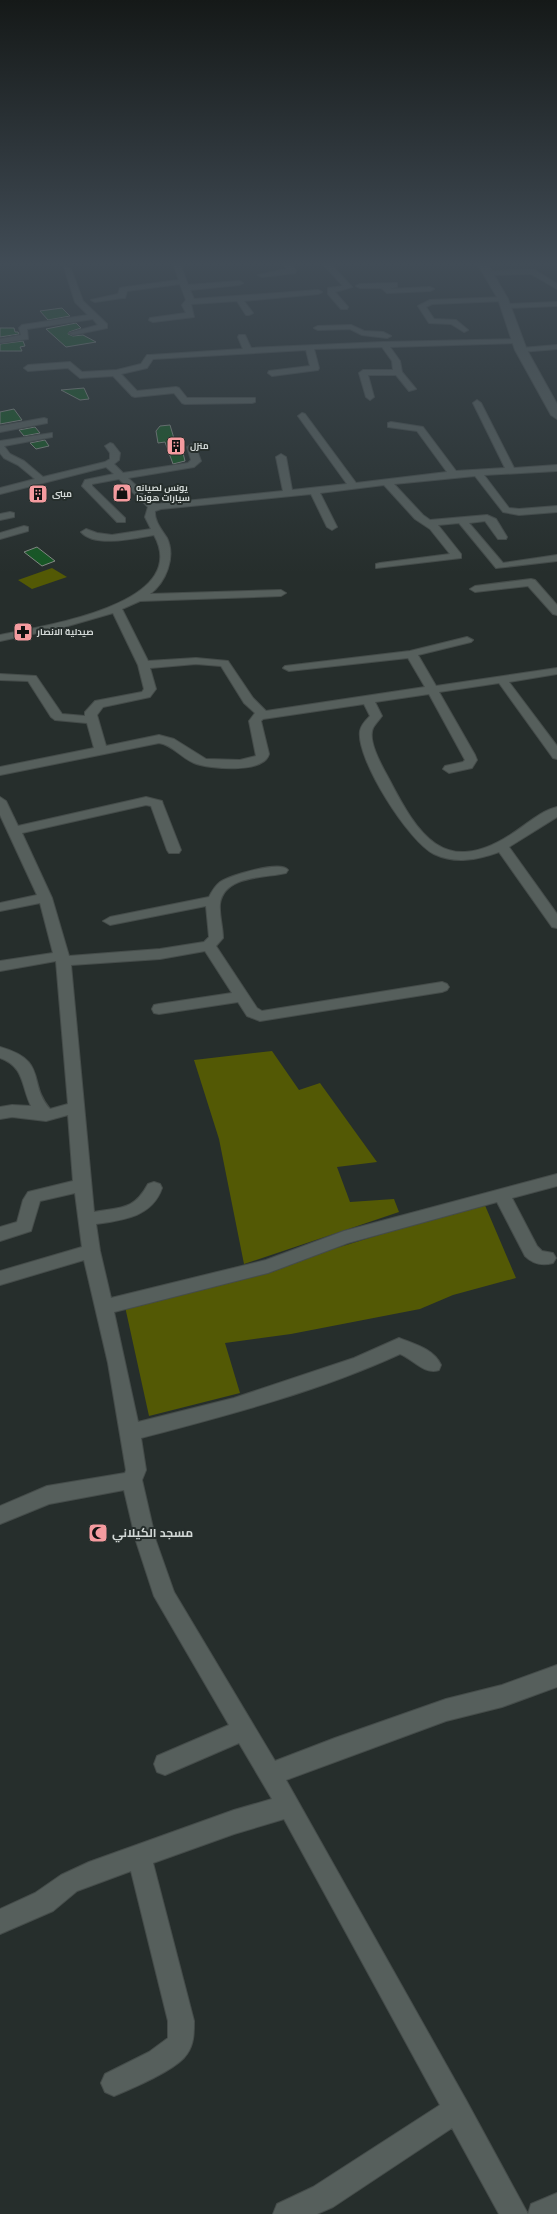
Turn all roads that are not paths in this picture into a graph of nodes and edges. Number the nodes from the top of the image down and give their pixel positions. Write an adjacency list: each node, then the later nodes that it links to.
1 (50, 366): 7 (street)
2 (70, 366): 8 (street)
3 (143, 366): 8 (street)
4 (314, 366): 10 (street)
5 (397, 366): 9 (street)
6 (531, 366): 15 (main road)
7 (28, 368)
8 (117, 372): 13 (street)
9 (398, 372): 11 (street); 12 (street)
10 (272, 373)
11 (412, 389)
12 (370, 397)
13 (252, 400)
14 (476, 403): 30 (street)
15 (557, 414)
16 (302, 416): 36 (street)
17 (44, 421): 19 (street)
18 (391, 425): 32 (street)
19 (0, 429)
20 (49, 435): 21 (street)
21 (0, 444)
22 (110, 446): 28 (street)
23 (0, 447): 26 (street)
24 (192, 447): 33 (street)
25 (281, 457): 39 (street)
26 (10, 458): 27 (street); 34 (street)
27 (0, 461)
28 (108, 464): 33 (street); 34 (street)
29 (557, 468): 30 (street)
30 (511, 471): 31 (street)
31 (477, 472): 32 (street); 41 (street)
32 (453, 474): 35 (street)
33 (120, 476): 40 (street); 42 (street)
34 (42, 481): 37 (street)
35 (386, 482): 36 (street); 44 (street)
36 (353, 486): 38 (street)
37 (0, 491)
38 (314, 491): 39 (street); 45 (street)
39 (288, 493): 40 (street)
40 (154, 508): 47 (street)
41 (557, 509)
42 (121, 520)
43 (460, 520): 44 (street); 50 (street); 51 (street)
44 (428, 523): 52 (street)
45 (332, 527)
46 (24, 528): 49 (street)
47 (158, 531): 48 (street); 55 (street)
48 (86, 532)
49 (0, 536)
50 (502, 537)
51 (557, 558)
52 (380, 566)
53 (475, 589): 57 (street)
54 (281, 593): 55 (street)
55 (137, 598): 56 (street)
56 (116, 607): 58 (street); 61 (street)
57 (557, 612)
58 (0, 638)
59 (467, 640): 60 (street)
60 (410, 654): 62 (street); 66 (street)
61 (144, 666): 68 (street); 69 (street)
62 (289, 668)
63 (557, 671): 65 (street)
64 (0, 677): 69 (street)
65 (502, 680): 66 (street); 71 (street)
66 (433, 691): 67 (street); 74 (street)
67 (368, 699): 68 (street); 79 (street)
68 (263, 715): 72 (street)
69 (92, 720): 72 (street)
70 (557, 732): 71 (street)
71 (542, 734): 73 (street)
72 (102, 750): 75 (street)
73 (557, 755)
74 (449, 769)
75 (0, 771)
76 (0, 801): 78 (street)
77 (557, 811): 79 (street)
78 (15, 831): 80 (street); 82 (street)
79 (502, 847): 86 (street)
80 (174, 850)
81 (281, 870): 83 (street)
82 (45, 898): 84 (street); 88 (street)
83 (214, 900): 85 (street); 87 (street)
84 (0, 907)
85 (110, 920)
86 (557, 924)
87 (209, 946): 88 (street); 91 (street)
88 (62, 959): 89 (street); 94 (street)
89 (0, 966)
90 (442, 987): 91 (street)
91 (241, 997): 92 (street)
92 (159, 1009)
93 (0, 1052): 96 (street)
94 (77, 1107): 96 (street); 98 (street)
95 (0, 1113): 96 (street)
96 (44, 1113)
97 (557, 1180): 100 (street)
98 (82, 1184): 101 (street); 102 (street)
99 (154, 1188): 101 (street)
100 (501, 1194): 104 (street); 106 (street)
101 (88, 1219): 103 (street)
102 (0, 1234)
103 (91, 1251): 105 (street); 106 (street)
104 (547, 1258)
105 (0, 1278)
106 (105, 1307): 108 (street)
107 (432, 1365): 108 (street)
108 (130, 1432): 109 (street)
109 (132, 1480): 110 (street); 112 (street)
110 (0, 1515)
111 (557, 1676): 114 (street)
112 (243, 1730): 113 (street); 114 (street)
113 (164, 1764)
114 (269, 1775): 115 (street)
115 (289, 1806): 116 (street); 119 (street)
116 (139, 1855): 117 (street); 118 (street)
117 (0, 1922)
118 (114, 2084)
119 (457, 2110): 121 (street); 122 (street)
120 (557, 2207): 123 (street)
121 (287, 2214)
122 (514, 2214)
123 (541, 2214)

